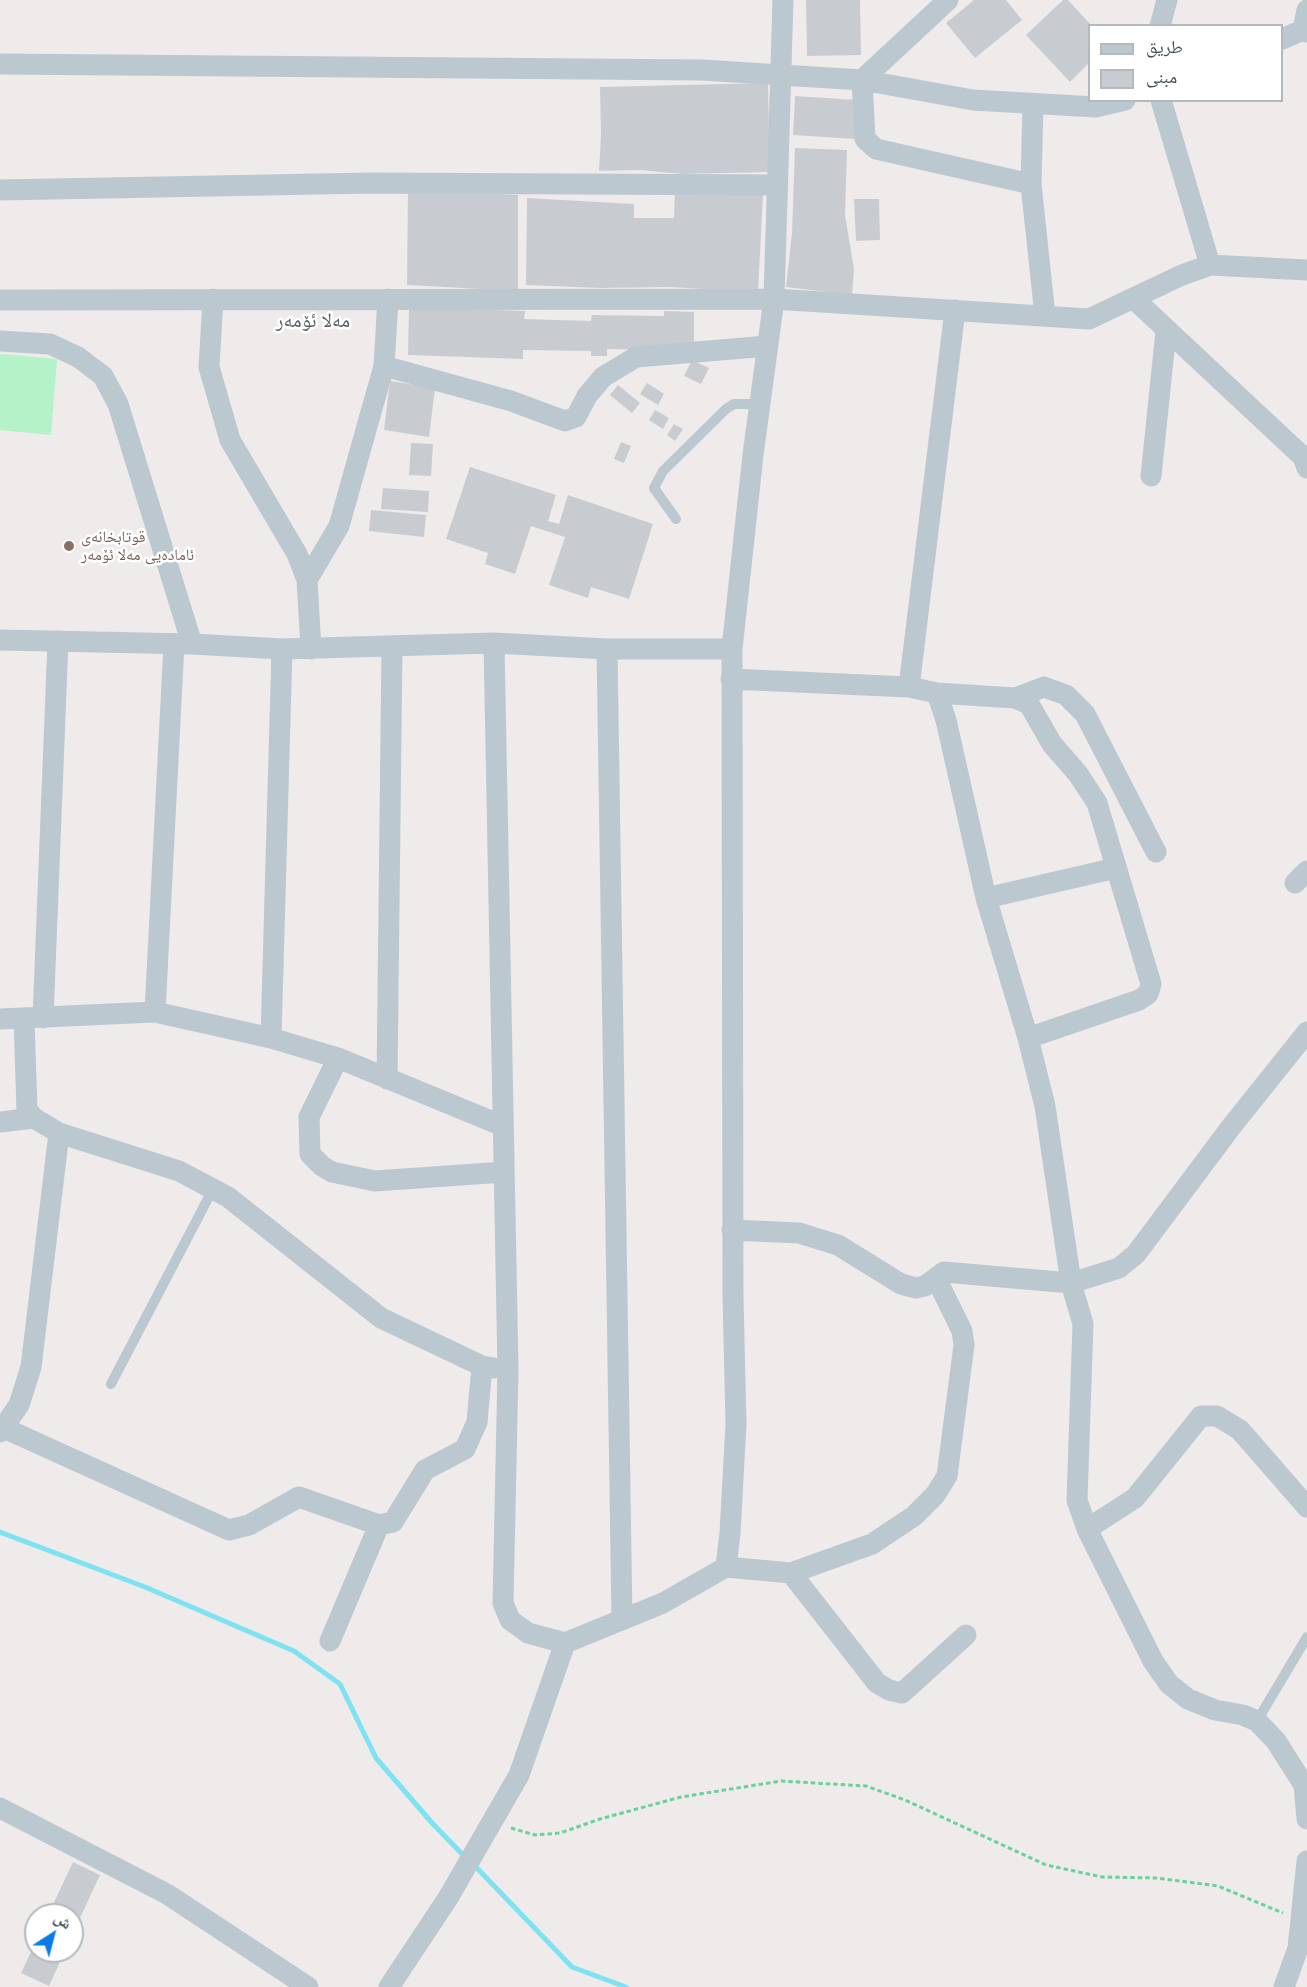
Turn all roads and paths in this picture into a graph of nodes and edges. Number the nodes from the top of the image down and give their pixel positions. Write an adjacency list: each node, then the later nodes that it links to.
1 (783, 0): 8 (street)
2 (948, 0): 9 (street)
3 (1167, 0): 4 (street)
4 (1161, 24)
5 (1306, 24): 6 (street)
6 (1283, 38)
7 (0, 64): 8 (street)
8 (781, 76): 9 (street); 14 (street)
9 (862, 80): 12 (street); 13 (street)
10 (1117, 102): 12 (street)
11 (1162, 102): 16 (street)
12 (1033, 104): 13 (street)
13 (1031, 184): 24 (street)
14 (777, 185): 15 (street); 21 (street)
15 (0, 190)
16 (1210, 265): 17 (street); 18 (street)
17 (1307, 270)
18 (1133, 298): 24 (street); 25 (street)
19 (213, 299): 20 (street); 22 (street); 33 (street)
20 (388, 299): 21 (street); 28 (street)
21 (774, 299): 23 (street); 27 (street)
22 (0, 300)
23 (955, 310): 24 (street); 44 (street)
24 (1045, 316)
25 (1166, 331): 30 (street); 31 (street)
26 (0, 341): 37 (street)
27 (768, 346): 28 (street); 29 (street)
28 (384, 366): 33 (street)
29 (760, 404): 32 (lane); 42 (street)
30 (1307, 468)
31 (1151, 476)
32 (676, 519)
33 (307, 580): 41 (street)
34 (0, 640): 35 (street)
35 (58, 641): 37 (street); 52 (street)
36 (494, 643): 38 (street); 39 (street); 60 (street)
37 (183, 644): 40 (street); 50 (street)
38 (392, 646): 41 (street); 57 (street)
39 (607, 648): 42 (street); 76 (street)
40 (282, 649): 41 (street); 54 (street)
41 (310, 649)
42 (732, 649): 43 (street)
43 (731, 679): 44 (street); 64 (street)
44 (909, 687): 45 (street)
45 (938, 693): 46 (street); 49 (street)
46 (1016, 698): 47 (street); 48 (street)
47 (1156, 852)
48 (1116, 868): 49 (street); 55 (street)
49 (986, 898): 55 (street)
50 (155, 1012): 52 (street); 54 (street)
51 (0, 1019): 52 (street)
52 (33, 1019): 58 (street)
53 (1307, 1032): 66 (street)
54 (271, 1038): 56 (street)
55 (1028, 1038): 66 (street)
56 (338, 1058): 57 (street); 62 (street)
57 (387, 1079): 60 (street)
58 (34, 1118): 59 (street); 61 (street)
59 (0, 1122)
60 (503, 1126): 62 (street)
61 (59, 1133): 63 (street); 70 (street)
62 (504, 1172): 68 (street)
63 (213, 1189): 67 (street); 69 (lane)
64 (732, 1230): 65 (street); 74 (street)
65 (936, 1278): 66 (street); 75 (street)
66 (1071, 1283): 73 (street)
67 (482, 1366): 68 (street); 72 (street)
68 (508, 1370): 80 (street)
69 (111, 1384)
70 (2, 1430): 72 (street)
71 (1307, 1507): 73 (street)
72 (379, 1525): 79 (street)
73 (1087, 1529): 81 (street)
74 (726, 1567): 75 (street); 76 (street)
75 (791, 1573): 77 (street)
76 (622, 1620): 80 (street)
77 (966, 1635)
78 (1307, 1637): 81 (lane)
79 (330, 1641)
80 (565, 1643): 84 (street)
81 (1257, 1721): 83 (street)
82 (0, 1808): 87 (street)
83 (1307, 1818)
84 (492, 1823): 86 (path); 88 (street)
85 (1307, 1861): 86 (street)
86 (1300, 1922): 89 (street)
87 (308, 1987)
88 (389, 1987)
89 (1284, 1987)

